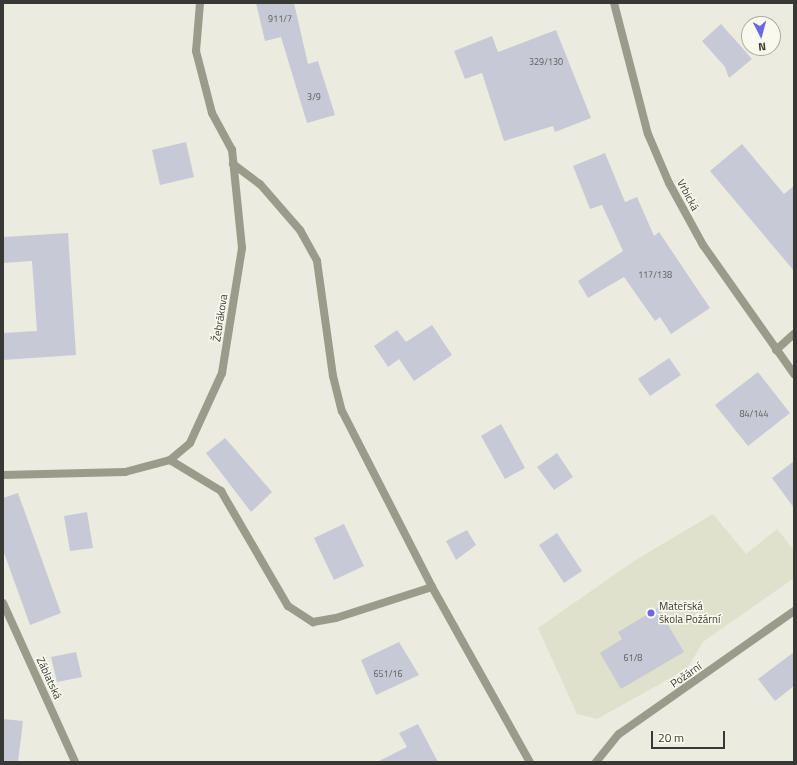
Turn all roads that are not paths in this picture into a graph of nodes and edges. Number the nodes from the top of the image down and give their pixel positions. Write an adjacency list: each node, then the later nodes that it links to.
1 (200, 3): 3 (street, Žebrákova)
2 (614, 3): 5 (street, Vrbická)
3 (233, 164): 7 (street, Žebrákova); 9 (street)
4 (794, 334): 5 (street)
5 (776, 350): 6 (street, Vrbická)
6 (794, 374)
7 (170, 460): 8 (street, Žebrákova); 9 (street)
8 (3, 475)
9 (432, 587): 13 (street)
10 (3, 603): 12 (street, Záblatská)
11 (794, 611): 14 (street, Požární)
12 (75, 762)
13 (530, 762)
14 (596, 762)

